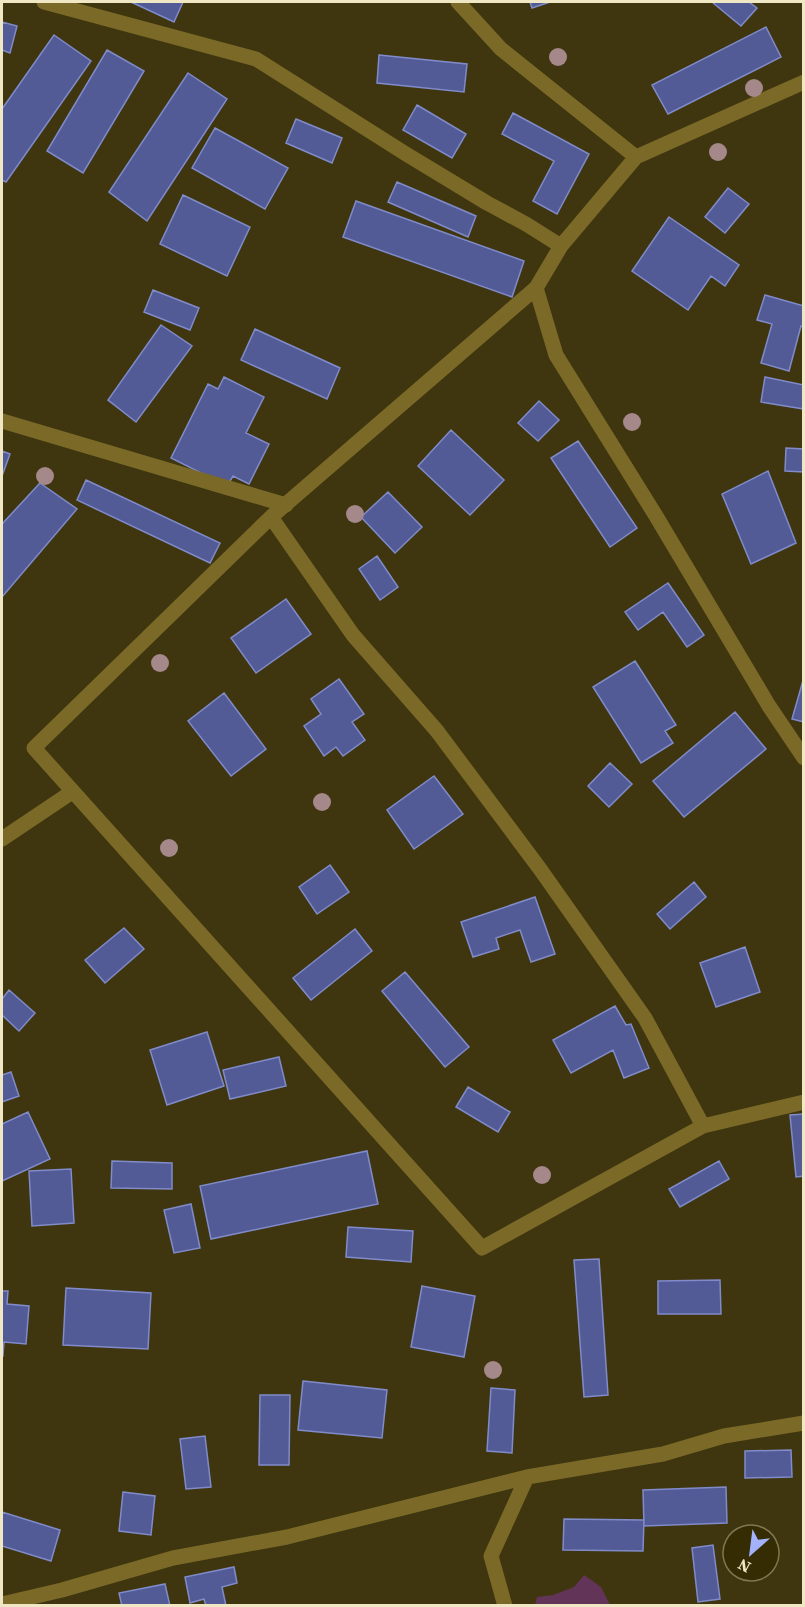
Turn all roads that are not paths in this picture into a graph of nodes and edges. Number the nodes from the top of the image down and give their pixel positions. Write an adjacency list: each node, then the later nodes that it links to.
1 (44, 2): 5 (street)
2 (458, 2): 4 (street)
3 (804, 82): 4 (street)
4 (636, 157): 5 (street)
5 (561, 246): 6 (street)
6 (536, 288): 8 (street); 10 (street)
7 (2, 422): 8 (street)
8 (286, 505): 9 (street)
9 (271, 517): 11 (street); 14 (street)
10 (804, 758)
11 (72, 792): 12 (street); 14 (street)
12 (2, 839)
13 (804, 1102): 14 (street)
14 (703, 1126)
15 (804, 1423): 16 (street)
16 (527, 1477): 17 (street); 18 (street)
17 (2, 1604)
18 (505, 1605)

